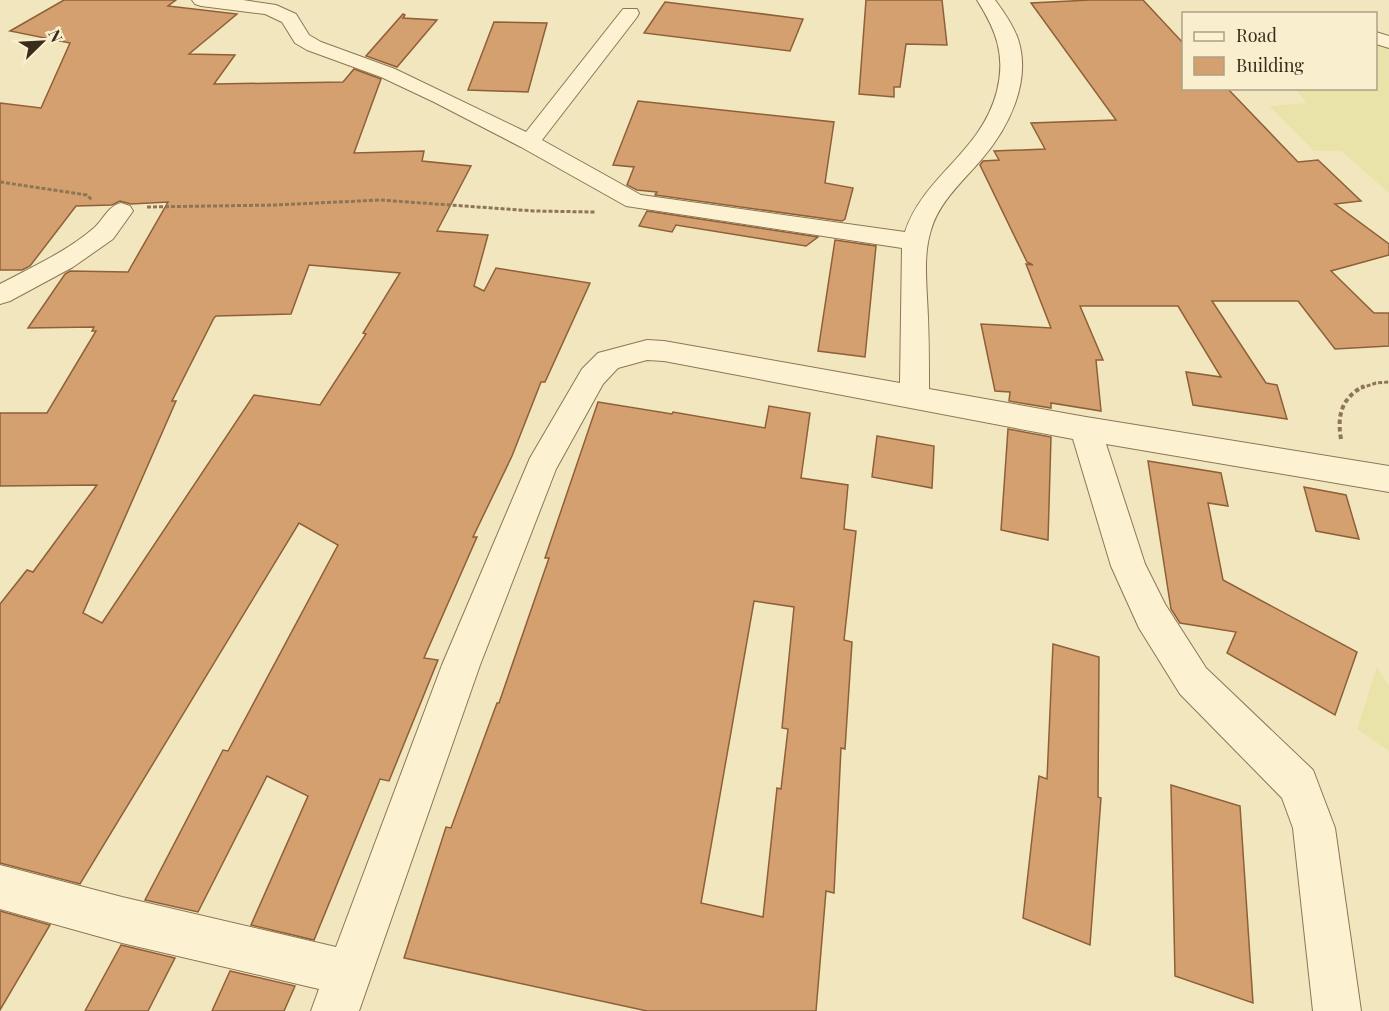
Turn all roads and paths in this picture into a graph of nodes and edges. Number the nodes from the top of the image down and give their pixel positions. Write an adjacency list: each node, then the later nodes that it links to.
1 (201, 0): 4 (street)
2 (986, 0): 8 (street)
3 (630, 13): 4 (street)
4 (529, 142): 6 (street)
5 (0, 182): 7 (path)
6 (635, 201): 7 (path); 8 (street)
7 (121, 211): 9 (street)
8 (915, 242): 11 (street)
9 (0, 295)
10 (1389, 382): 13 (path)
11 (914, 396): 12 (street); 16 (street)
12 (1086, 429): 13 (street); 17 (street)
13 (1350, 472): 14 (street)
14 (1389, 479)
15 (0, 887): 16 (street)
16 (342, 992)
17 (1336, 1011)

